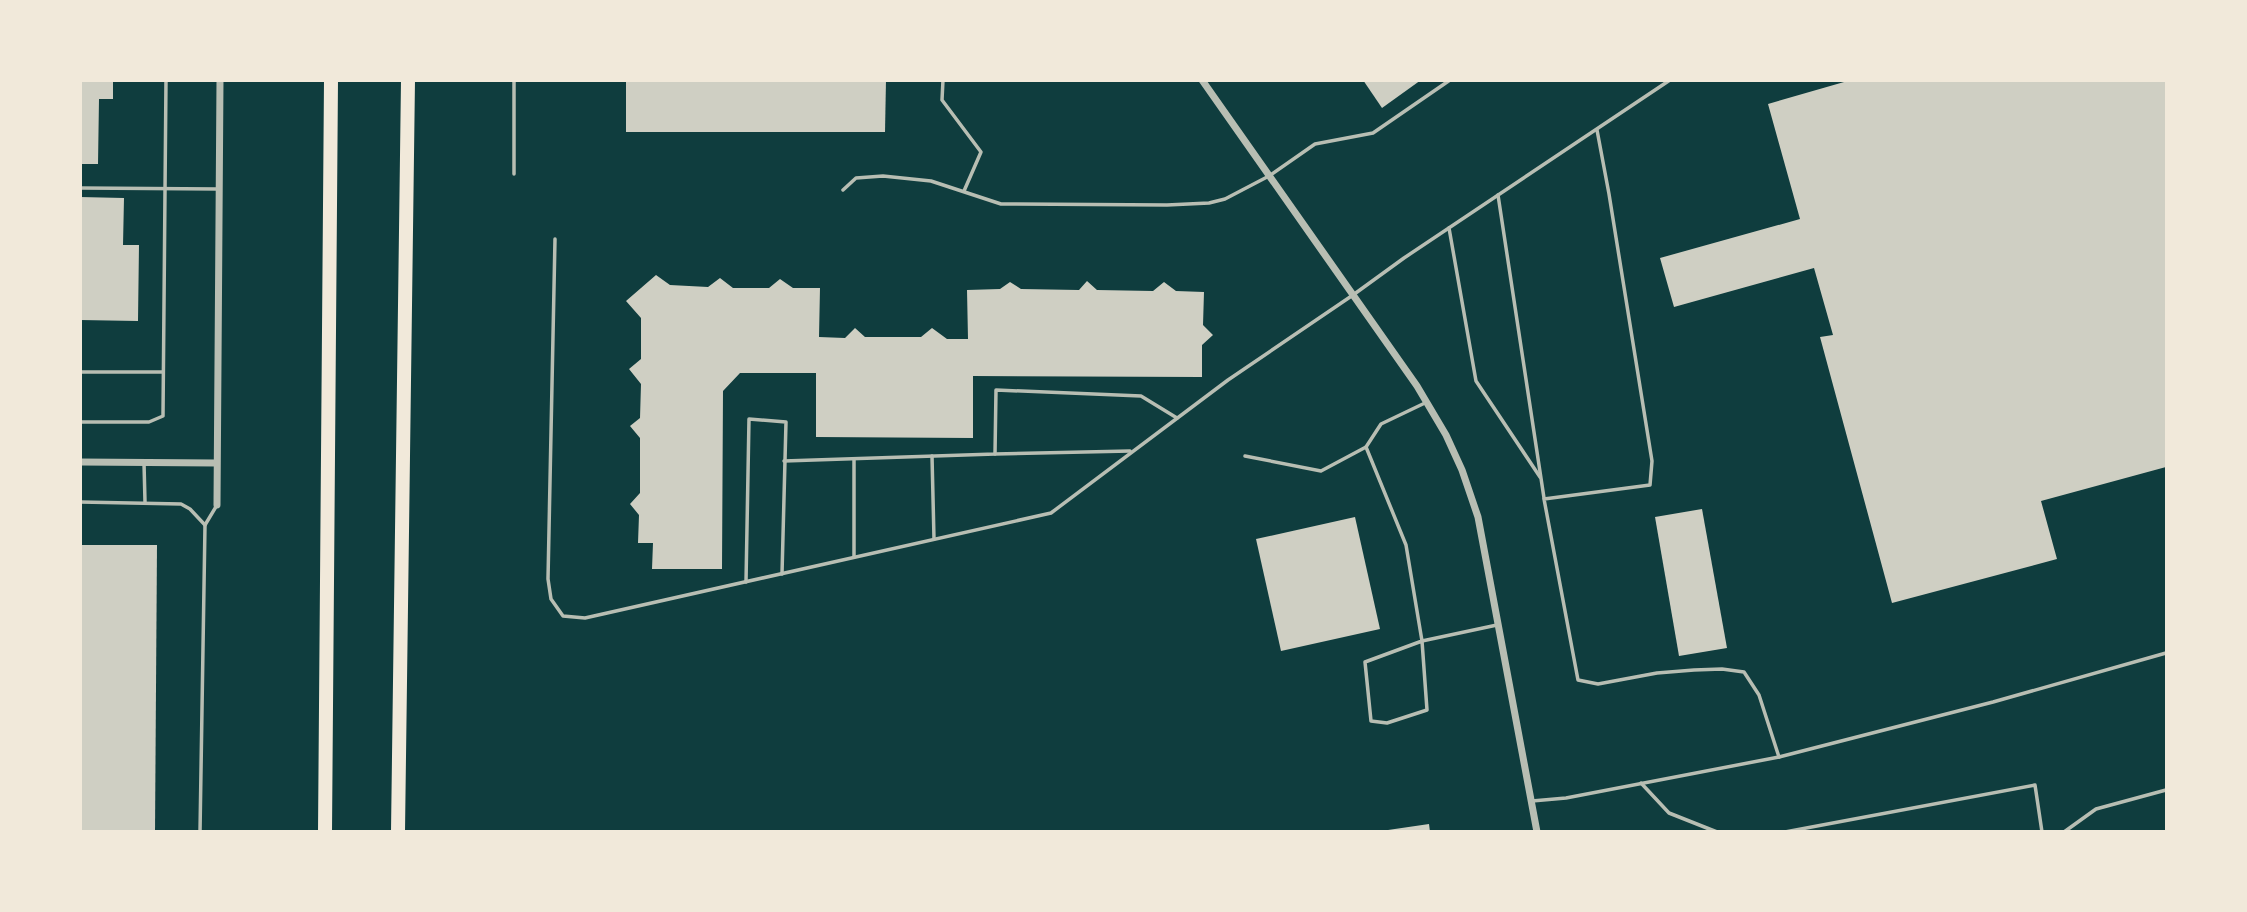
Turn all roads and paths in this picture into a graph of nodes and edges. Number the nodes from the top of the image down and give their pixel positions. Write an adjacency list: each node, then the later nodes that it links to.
1 (166, 80): 14 (lane)
2 (220, 80): 15 (street)
3 (331, 80): 55 (highway)
4 (408, 80): 56 (highway)
5 (514, 80): 11 (lane)
6 (943, 80): 17 (lane)
7 (1202, 80): 12 (street)
8 (1450, 80): 12 (lane)
9 (1670, 80): 10 (lane)
10 (1597, 130): 18 (lane); 38 (lane)
11 (513, 174)
12 (1269, 176): 17 (lane); 21 (street)
13 (80, 188): 14 (lane)
14 (164, 189): 15 (lane); 23 (lane)
15 (219, 189): 36 (street)
16 (843, 190): 17 (lane)
17 (964, 191)
18 (1498, 195): 19 (lane); 37 (lane)
19 (1449, 228): 21 (lane); 37 (lane)
20 (555, 239): 46 (lane)
21 (1353, 295): 24 (street); 25 (lane)
22 (80, 372): 23 (lane)
23 (163, 372): 26 (lane)
24 (1427, 402): 27 (lane); 47 (street)
25 (1177, 418): 28 (lane); 29 (lane)
26 (80, 422)
27 (1366, 446): 31 (lane); 48 (lane)
28 (1132, 451): 29 (lane); 43 (lane)
29 (995, 454): 30 (lane)
30 (932, 456): 32 (lane); 43 (lane)
31 (1245, 456)
32 (854, 459): 33 (lane); 44 (lane)
33 (784, 461): 45 (lane); 46 (lane)
34 (80, 462): 35 (street)
35 (144, 463): 36 (street); 40 (lane)
36 (216, 463): 41 (street)
37 (1541, 478): 38 (lane)
38 (1544, 499): 50 (lane)
39 (80, 502): 40 (lane)
40 (145, 503): 42 (lane)
41 (217, 505): 42 (lane)
42 (205, 525): 54 (lane)
43 (934, 539): 44 (lane)
44 (854, 557): 45 (lane)
45 (782, 574): 46 (lane)
46 (746, 582)
47 (1499, 625): 48 (lane); 53 (street)
48 (1422, 641): 48 (lane)
49 (2166, 653): 50 (lane)
50 (1779, 757): 51 (lane)
51 (1641, 783): 53 (lane); 58 (lane)
52 (2166, 790): 61 (lane)
53 (1532, 801): 57 (street)
54 (200, 831)
55 (326, 831)
56 (398, 831)
57 (1537, 831)
58 (1717, 831)
59 (1785, 831): 60 (lane)
60 (2042, 831)
61 (2064, 831)

